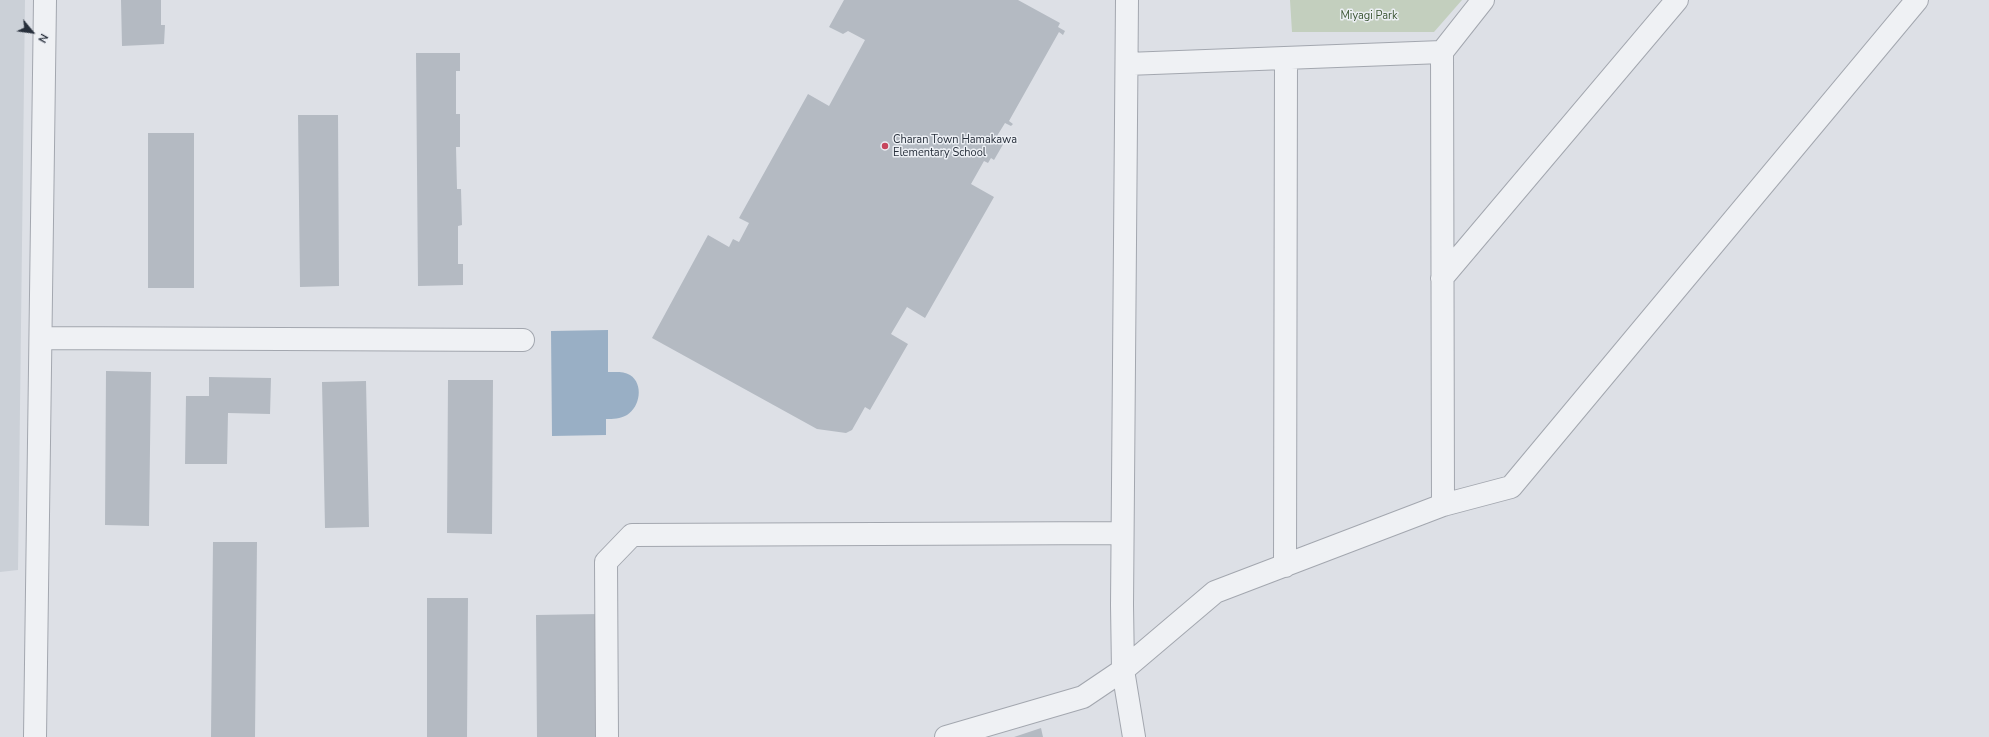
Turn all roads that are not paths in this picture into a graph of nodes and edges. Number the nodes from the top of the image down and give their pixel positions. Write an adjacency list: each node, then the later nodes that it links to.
1 (46, 0): 10 (street)
2 (1127, 0): 8 (street)
3 (1483, 0): 6 (street)
4 (1677, 0): 9 (street)
5 (1917, 0): 12 (street)
6 (1442, 52): 7 (street); 9 (street)
7 (1286, 59): 8 (street); 14 (street)
8 (1127, 64): 13 (street)
9 (1442, 278): 12 (street)
10 (41, 338): 11 (street); 16 (street)
11 (523, 340)
12 (1443, 505): 14 (street)
13 (1122, 533): 15 (street); 17 (street)
14 (1285, 566): 15 (street)
15 (1123, 670): 18 (street); 19 (street)
16 (35, 737)
17 (607, 737)
18 (946, 737)
19 (1134, 737)

